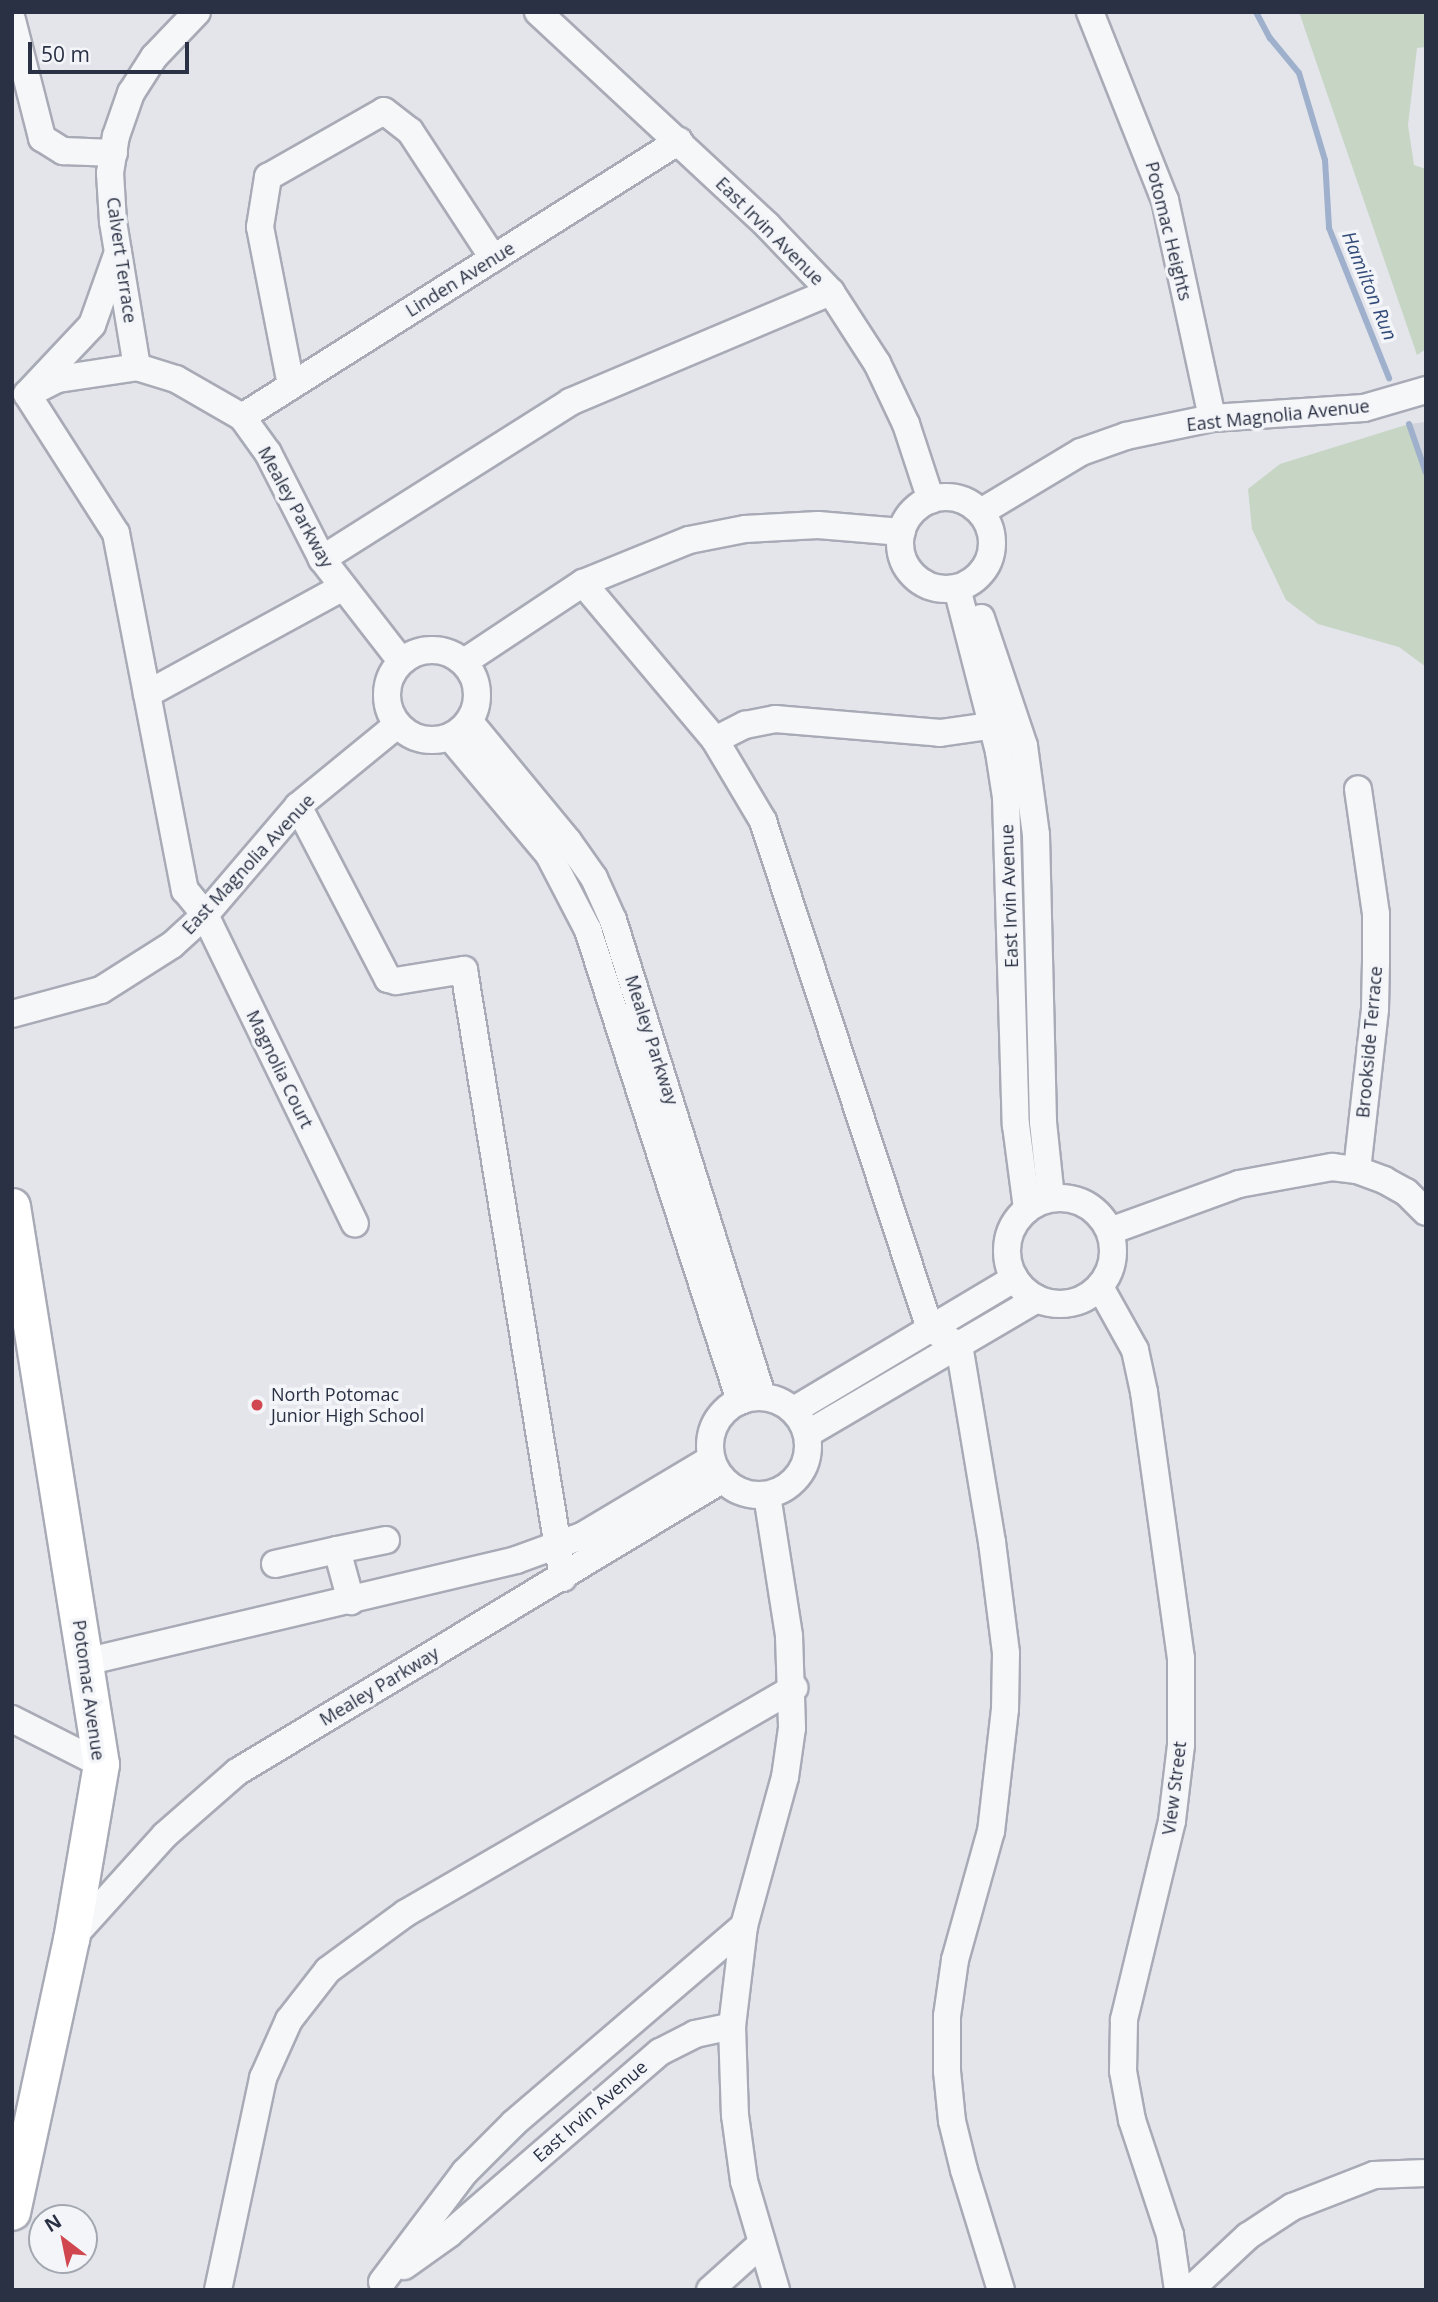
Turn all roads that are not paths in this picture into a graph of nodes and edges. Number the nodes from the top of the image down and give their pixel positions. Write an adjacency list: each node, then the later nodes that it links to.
1 (197, 12): 6 (street, Calvert Terrace)
2 (538, 12): 5 (street, East Irvin Avenue)
3 (1090, 12): 15 (street, Potomac Heights)
4 (12, 20): 6 (street)
5 (679, 141): 8 (street, Linden Avenue); 9 (street, East Irvin Avenue)
6 (114, 152): 7 (street, Calvert Terrace)
7 (118, 252): 10 (street, Calvert Terrace); 13 (street)
8 (492, 258): 11 (street, Linden Avenue); 11 (street)
9 (831, 292): 16 (street, East Irvin Avenue); 19 (street)
10 (137, 367): 13 (street, Mealey Parkway); 14 (street, Mealey Parkway)
11 (291, 386): 14 (street, Linden Avenue)
12 (1426, 390): 15 (street, East Magnolia Avenue)
13 (20, 399): 25 (street, Magnolia Court)
14 (242, 417): 19 (street, Mealey Parkway)
15 (1212, 418): 17 (street, East Magnolia Avenue)
16 (932, 500): 17 (street); 18 (street)
17 (981, 512): 21 (street)
18 (902, 532): 20 (street); 21 (street)
19 (322, 559): 22 (street, Mealey Parkway)
20 (583, 583): 24 (street); 29 (street)
21 (963, 586): 26 (street, East Irvin Avenue)
22 (343, 587): 23 (street, Mealey Parkway); 25 (street)
23 (401, 661): 24 (street); 27 (street)
24 (464, 662): 28 (street)
25 (147, 694): 34 (street, Magnolia Court)
26 (1004, 724): 29 (street); 37 (street, East Irvin Avenue); 39 (street, East Irvin Avenue)
27 (397, 725): 28 (street); 31 (street, East Magnolia Avenue)
28 (460, 729): 32 (street, Mealey Parkway); 33 (street, Mealey Parkway)
29 (715, 740): 49 (street)
30 (1358, 789): 36 (street, Brookside Terrace)
31 (298, 806): 34 (street, East Magnolia Avenue); 57 (street)
32 (594, 878): 33 (street); 40 (street, Mealey Parkway)
33 (571, 891): 42 (street, Mealey Parkway)
34 (205, 915): 35 (street, East Magnolia Avenue); 43 (street, Magnolia Court)
35 (12, 1014)
36 (1357, 1170): 41 (street); 44 (street)
37 (1051, 1198): 39 (street); 44 (street)
38 (12, 1206): 48 (main road, Potomac Avenue)
39 (1027, 1209): 45 (street)
40 (706, 1211): 42 (street); 51 (street, Mealey Parkway)
41 (1426, 1212)
42 (680, 1220): 51 (street, Mealey Parkway)
43 (355, 1224)
44 (1110, 1231): 46 (street)
45 (1015, 1278): 47 (street); 49 (street)
46 (1100, 1287): 47 (street); 77 (street, View Street)
47 (1037, 1299): 50 (street)
48 (21, 1306): 62 (main road, Potomac Avenue)
49 (930, 1328): 50 (street); 52 (street)
50 (959, 1345): 53 (street); 76 (street)
51 (751, 1399): 52 (street); 54 (street)
52 (793, 1410): 53 (street)
53 (807, 1434): 55 (street)
54 (717, 1469): 55 (street); 57 (street); 60 (street, Mealey Parkway)
55 (767, 1495): 63 (street)
56 (386, 1540): 58 (street)
57 (557, 1547): 60 (street); 61 (street)
58 (337, 1550): 59 (street); 61 (street)
59 (275, 1564)
60 (563, 1578): 67 (street, Mealey Parkway)
61 (351, 1601): 62 (street)
62 (85, 1662): 65 (main road, Potomac Avenue)
63 (794, 1688): 66 (street); 73 (street)
64 (12, 1719): 65 (street)
65 (101, 1763): 67 (main road, Potomac Avenue)
66 (744, 1926): 68 (street); 72 (street, East Irvin Avenue)
67 (71, 1939): 70 (main road, Potomac Avenue)
68 (732, 2026): 71 (street); 72 (street, East Irvin Avenue)
69 (1426, 2173): 78 (street)
70 (12, 2212)
71 (761, 2244): 74 (street); 75 (street)
72 (377, 2286)
73 (218, 2290)
74 (710, 2290)
75 (776, 2290)
76 (1001, 2290)
77 (1178, 2290)
78 (1190, 2290)

